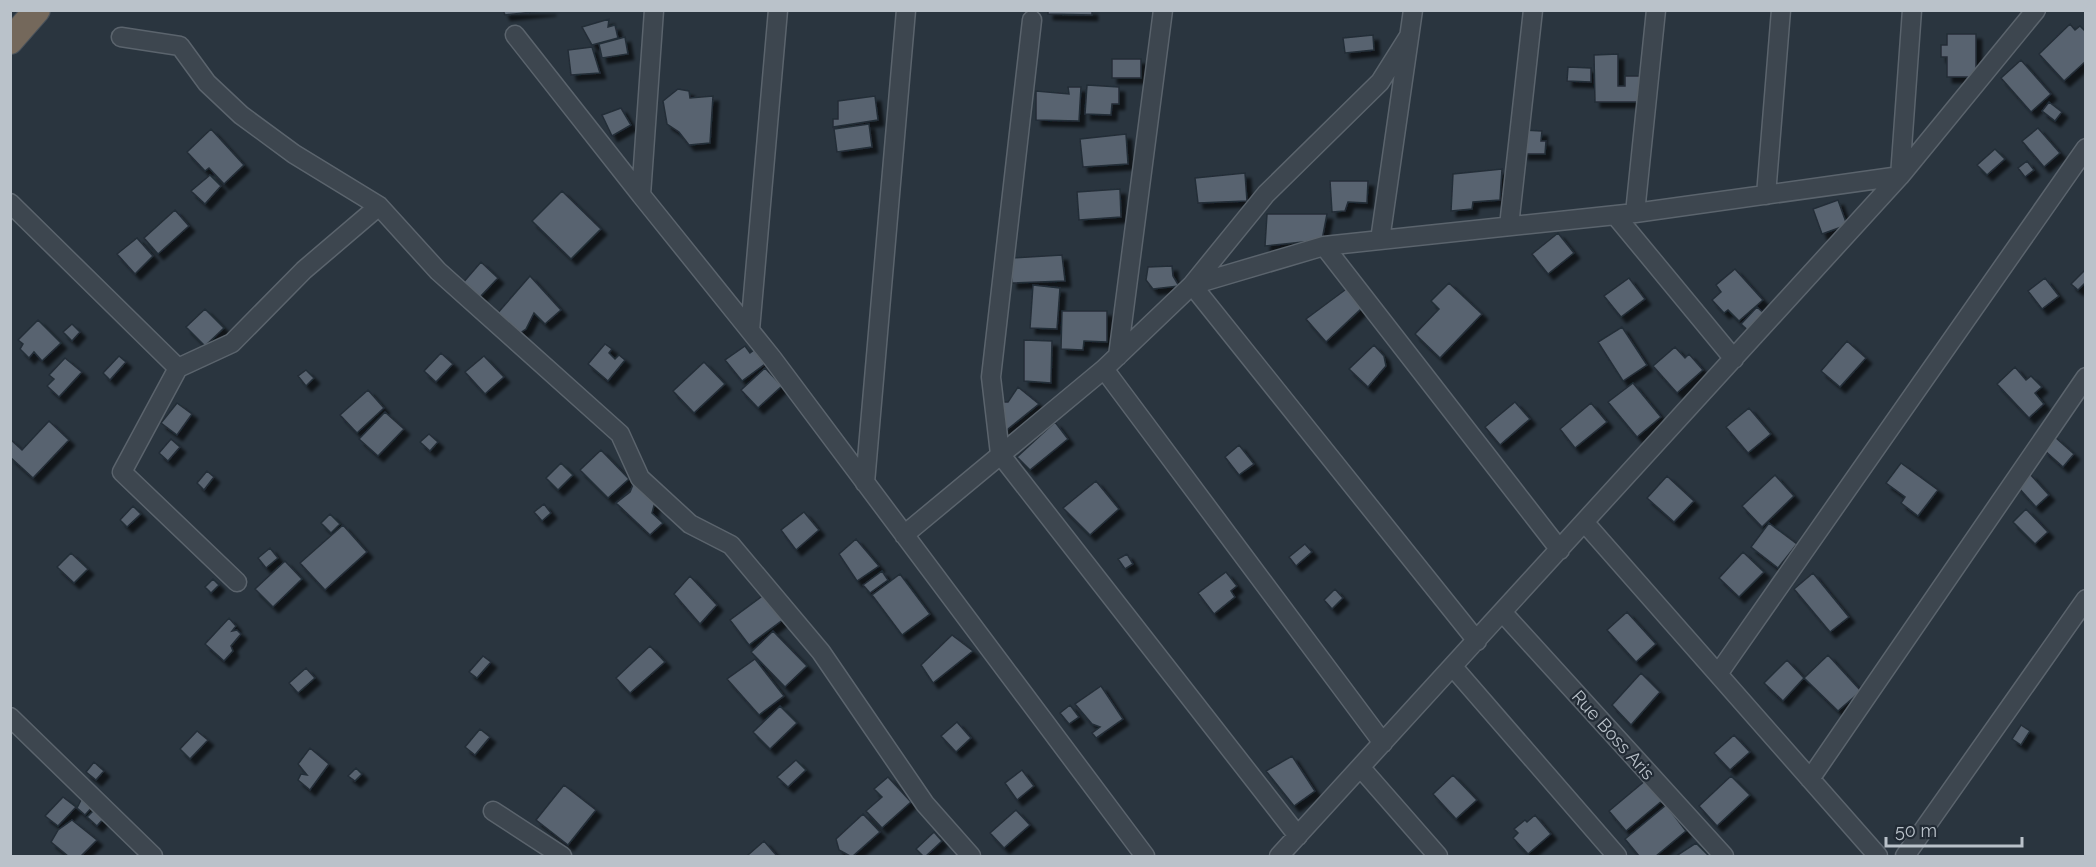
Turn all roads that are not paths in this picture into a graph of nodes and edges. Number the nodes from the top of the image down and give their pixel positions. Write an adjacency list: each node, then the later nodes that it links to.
1 (37, 10): 16 (highway)
2 (654, 10): 19 (street)
3 (778, 10): 29 (street)
4 (906, 10): 35 (street)
5 (1163, 10): 31 (street)
6 (1413, 10): 14 (street)
7 (1533, 10): 25 (street)
8 (1656, 10): 23 (street)
9 (1781, 10): 20 (street)
10 (1912, 10): 18 (street)
11 (2036, 10): 18 (street)
12 (1032, 20): 34 (street)
13 (514, 35): 19 (street)
14 (1409, 36): 26 (street); 28 (street)
15 (121, 37): 22 (street)
16 (10, 41)
17 (2085, 148): 44 (street)
18 (1900, 176): 20 (street); 30 (street)
19 (641, 195): 29 (street)
20 (1766, 195): 23 (street)
21 (10, 203): 32 (street)
22 (379, 206): 32 (street); 53 (street)
23 (1635, 213): 24 (street)
24 (1615, 215): 25 (street); 30 (street)
25 (1509, 226): 26 (street)
26 (1380, 240): 27 (street)
27 (1324, 246): 28 (street); 38 (street)
28 (1192, 285): 31 (street); 42 (street)
29 (750, 330): 35 (street)
30 (1734, 359): 36 (street)
31 (1111, 363): 34 (street); 46 (street)
32 (178, 368): 39 (street)
33 (2085, 377): 48 (street)
34 (1000, 454): 37 (street); 50 (street)
35 (865, 483): 37 (street)
36 (1585, 523): 38 (street); 44 (street)
37 (904, 536): 54 (street)
38 (1560, 550): 41 (street)
39 (237, 582)
40 (2085, 599): 60 (street)
41 (1503, 613): 42 (street); 58 (street, Rue Boss Aris)
42 (1477, 641): 43 (street)
43 (1453, 667): 46 (street); 57 (street)
44 (1718, 674): 48 (street)
45 (10, 717): 51 (street)
46 (1383, 743): 47 (street)
47 (1361, 768): 50 (street); 56 (street)
48 (1810, 779): 59 (street)
49 (493, 811): 52 (street)
50 (1298, 836): 55 (street)
51 (153, 856)
52 (562, 856)
53 (971, 856)
54 (1145, 856)
55 (1279, 856)
56 (1438, 856)
57 (1617, 856)
58 (1724, 856)
59 (1878, 856)
60 (1906, 856)

